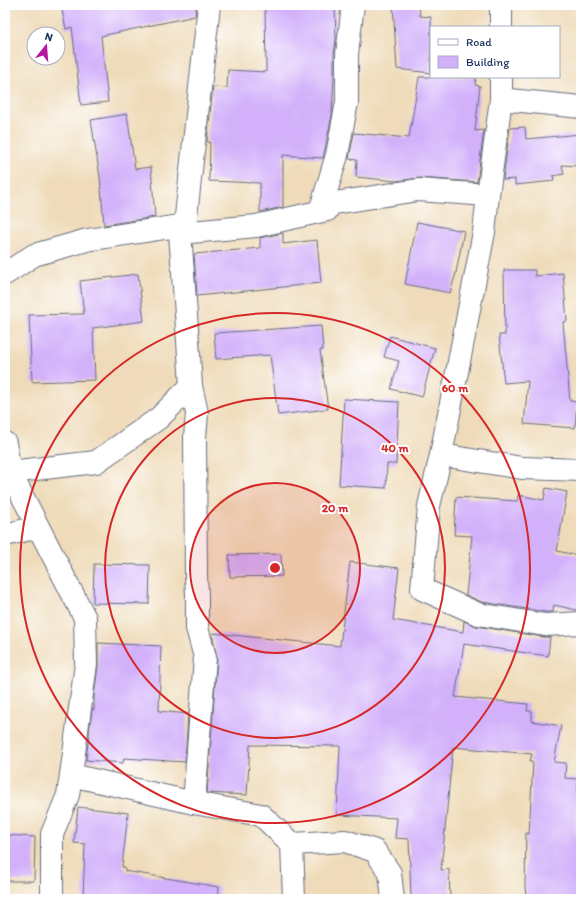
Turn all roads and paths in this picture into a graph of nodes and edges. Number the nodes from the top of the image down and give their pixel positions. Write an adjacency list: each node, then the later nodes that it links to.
1 (209, 5): 10 (street)
2 (353, 5): 9 (street)
3 (501, 5): 4 (street)
4 (501, 26)
5 (501, 78): 6 (street)
6 (501, 99): 7 (street); 8 (street)
7 (581, 107)
8 (488, 195): 9 (street); 14 (street)
9 (322, 205): 10 (street)
10 (183, 229): 11 (street); 12 (street)
11 (5, 274)
12 (191, 386): 16 (street); 21 (street)
13 (5, 443): 16 (street)
14 (441, 455): 15 (street); 19 (street)
15 (581, 470)
16 (10, 472): 17 (street)
17 (38, 527): 18 (street); 20 (street)
18 (5, 535)
19 (581, 623)
20 (71, 775): 21 (street); 23 (street)
21 (194, 803): 22 (street)
22 (292, 844): 24 (street); 25 (street)
23 (52, 899)
24 (294, 899)
25 (393, 899)

